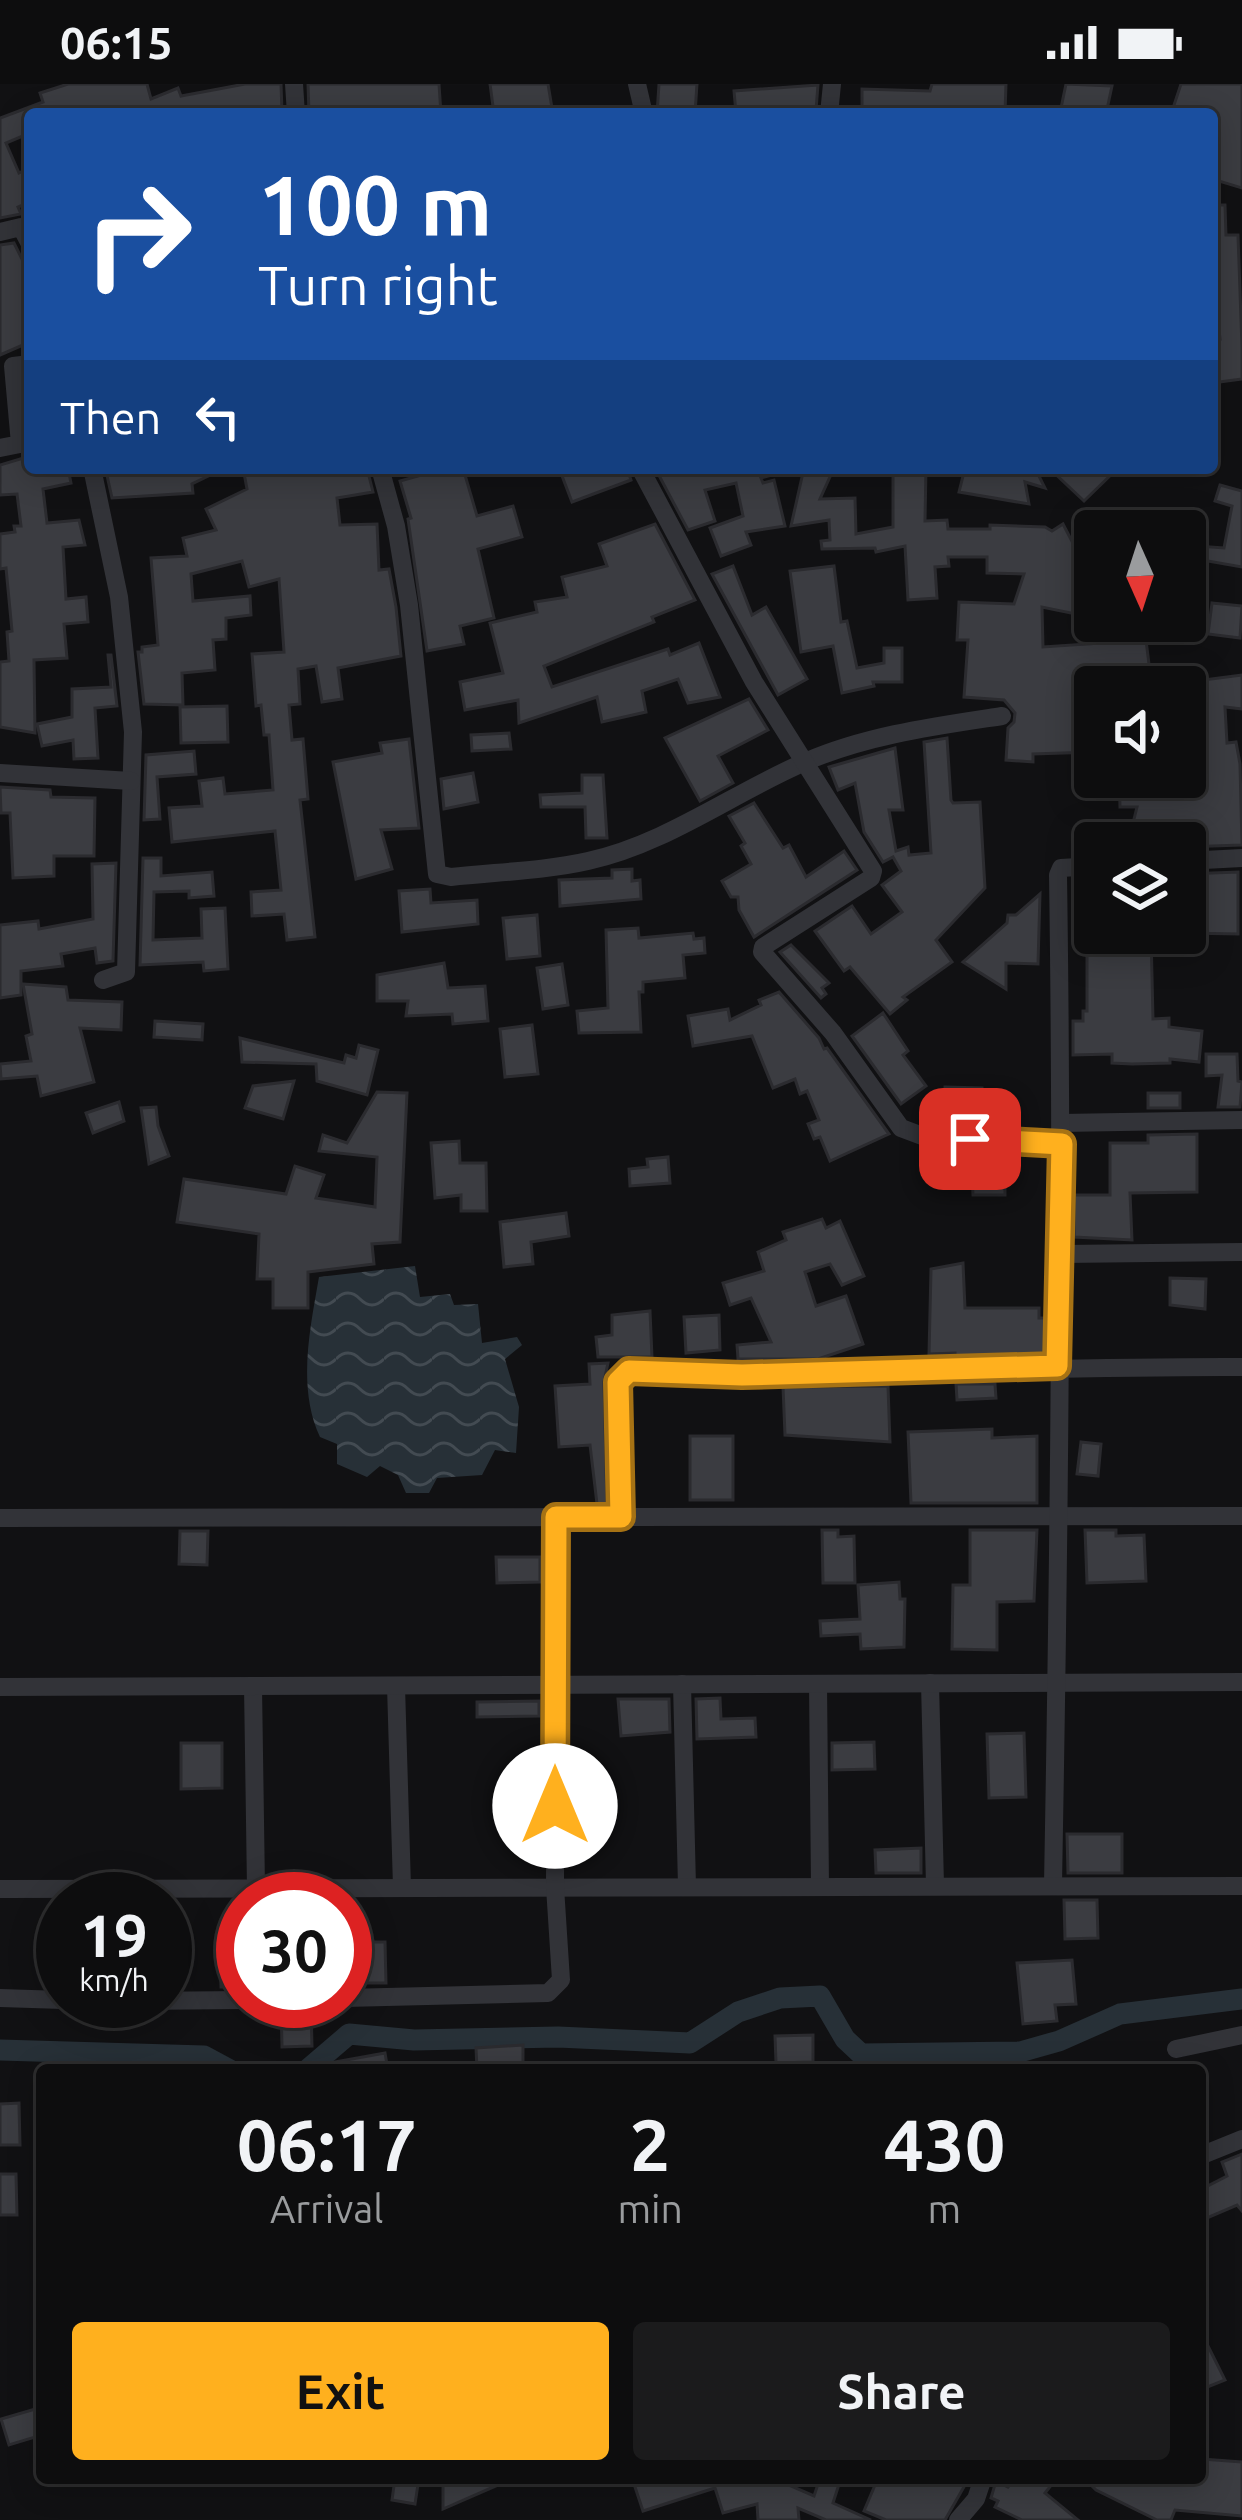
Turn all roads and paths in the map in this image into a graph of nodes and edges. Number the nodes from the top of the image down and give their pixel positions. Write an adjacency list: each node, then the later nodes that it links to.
1 (24, 365): 2 (street)
2 (0, 448)
3 (93, 474): 9 (street)
4 (382, 474): 7 (street)
5 (643, 474): 7 (street)
6 (1002, 716): 7 (street)
7 (806, 761): 16 (street)
8 (0, 773): 9 (street)
9 (130, 781): 13 (street)
10 (1242, 858): 11 (street)
11 (1206, 860)
12 (1074, 868): 15 (street)
13 (103, 980)
14 (1242, 1120): 15 (street)
15 (1061, 1123): 16 (street)
16 (1062, 1144): 18 (street)
17 (1242, 1252): 18 (street)
18 (1062, 1254): 19 (street)
19 (1057, 1366): 20 (street); 21 (street); 24 (street)
20 (1242, 1367)
21 (1058, 1516): 22 (street); 24 (street); 28 (street)
22 (1242, 1516)
23 (556, 1517): 24 (street); 25 (street); 31 (street)
24 (621, 1517)
25 (0, 1518)
26 (1242, 1682): 28 (street)
27 (930, 1683): 28 (street); 30 (street); 36 (street)
28 (1056, 1683): 37 (street)
29 (682, 1684): 30 (street); 31 (street); 38 (street)
30 (818, 1684): 39 (street)
31 (555, 1685): 33 (street); 43 (street)
32 (253, 1686): 33 (street); 34 (street); 35 (street)
33 (396, 1686): 42 (street)
34 (0, 1688)
35 (256, 1872)
36 (935, 1885): 37 (street); 39 (street)
37 (1053, 1885): 40 (street)
38 (687, 1886): 39 (street); 43 (street)
39 (820, 1886)
40 (1242, 1886)
41 (372, 1887): 42 (street)
42 (401, 1887): 43 (street)
43 (555, 1887): 46 (street)
44 (216, 1888): 45 (street)
45 (0, 1889)
46 (372, 1997)
47 (0, 1999): 48 (street)
48 (36, 2000)
49 (1242, 2035): 50 (street)
50 (1176, 2049)
51 (1242, 2139): 52 (street)
52 (1206, 2154)
53 (981, 2484): 54 (street)
54 (958, 2520)

